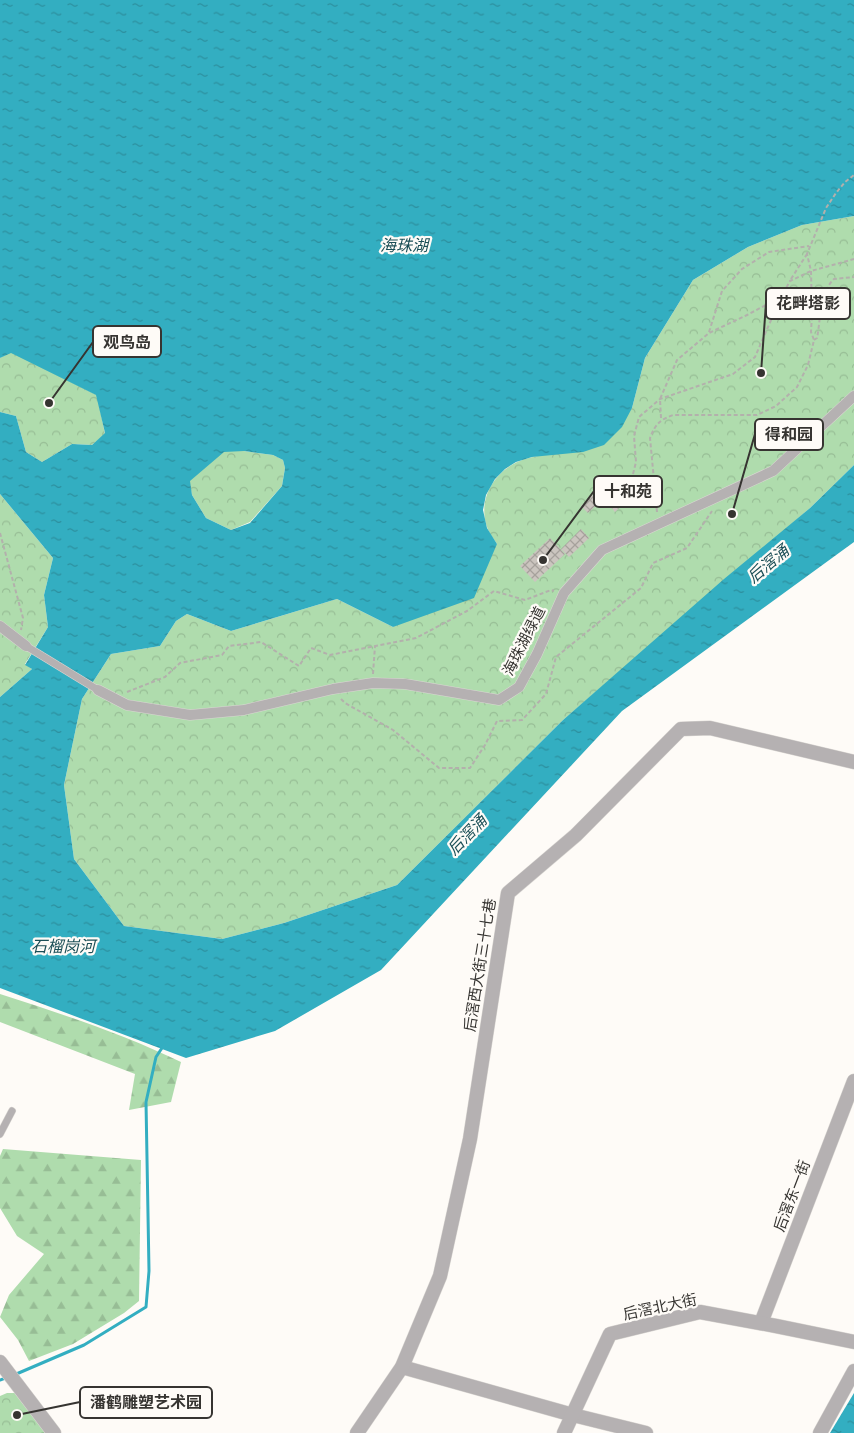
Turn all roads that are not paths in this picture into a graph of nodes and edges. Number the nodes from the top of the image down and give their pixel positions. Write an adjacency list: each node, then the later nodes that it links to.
1 (854, 396): 4 (street, 海珠湖绿道)
2 (0, 626): 3 (street)
3 (22, 643): 4 (lane)
4 (98, 690)
5 (854, 762): 12 (street, 后滘西大街三十七巷)
6 (854, 1081): 9 (street, 后滘东一街)
7 (12, 1111): 8 (lane)
8 (0, 1134)
9 (761, 1323): 10 (street, 后滘北大街); 14 (street, 后滘北大街)
10 (854, 1342)
11 (3, 1366): 15 (street)
12 (402, 1367): 14 (street); 16 (street, 后滘西大街三十七巷)
13 (854, 1371): 19 (street)
14 (573, 1415): 17 (street, 后滘北大街); 18 (street)
15 (54, 1433)
16 (357, 1433)
17 (564, 1433)
18 (646, 1433)
19 (820, 1433)

